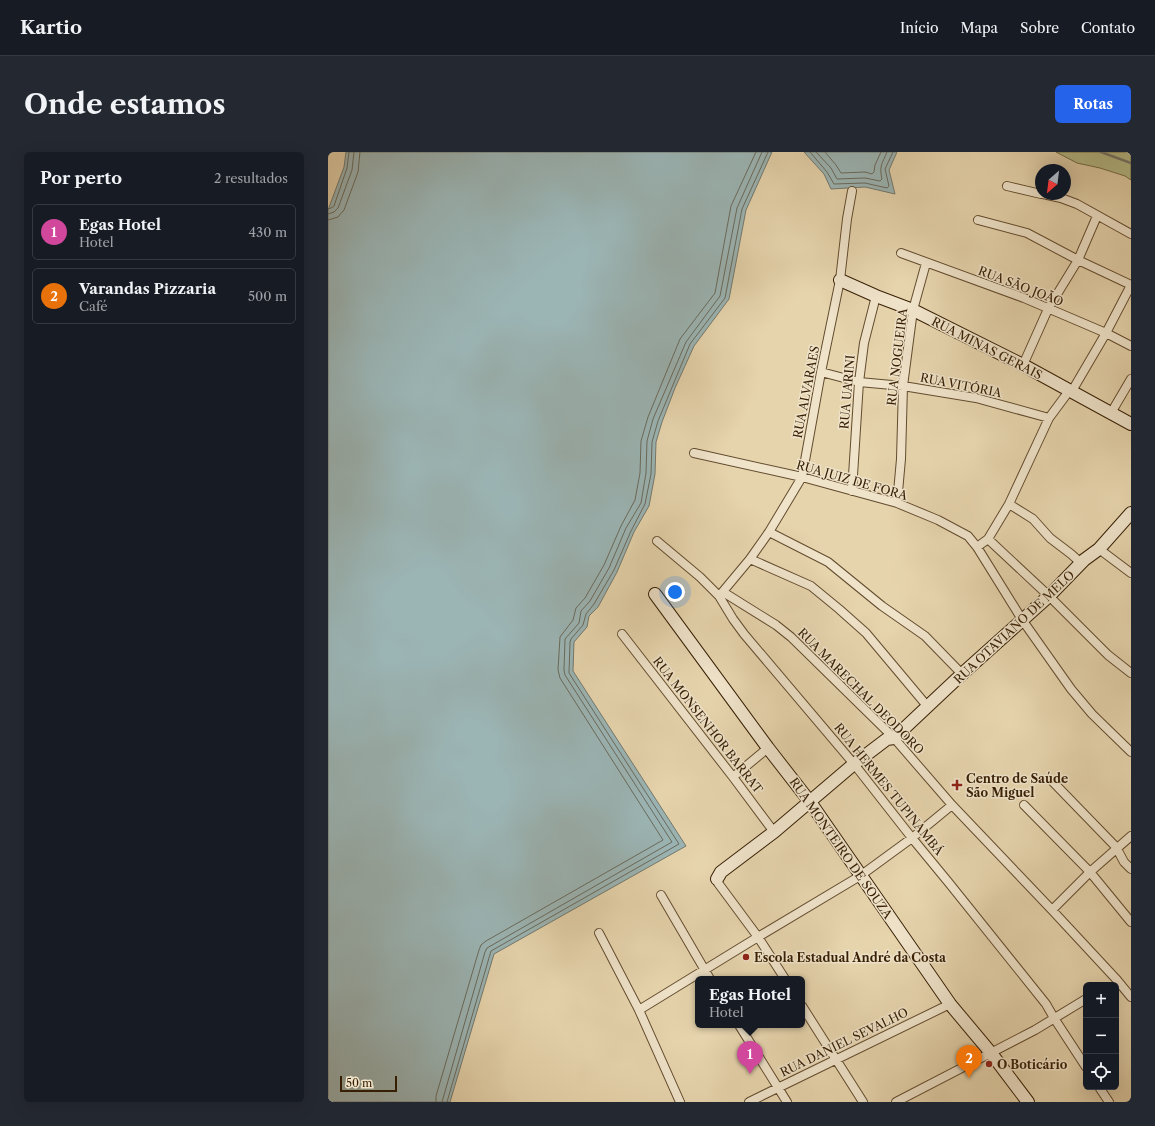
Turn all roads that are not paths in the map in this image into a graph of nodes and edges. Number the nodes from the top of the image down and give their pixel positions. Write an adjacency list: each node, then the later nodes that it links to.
1 (1007, 186): 3 (street)
2 (852, 191): 11 (street, RUA ALVARAES)
3 (1035, 192)
4 (1068, 200): 5 (street)
5 (1097, 216): 7 (street); 9 (street)
6 (978, 220): 9 (street)
7 (1131, 234)
8 (901, 253): 10 (street, RUA SÃO JOÃO)
9 (1078, 260): 12 (street); 14 (street)
10 (926, 263): 14 (street, RUA SÃO JOÃO); 15 (street, RUA NOGUEIRA)
11 (840, 280): 13 (street, RUA MINAS GERAIS); 19 (street, RUA ALVARAES)
12 (1131, 285): 16 (street)
13 (876, 296): 15 (street, RUA MINAS GERAIS); 21 (street, RUA UARINI)
14 (1048, 308): 16 (street, RUA SÃO JOÃO); 18 (street)
15 (913, 310): 18 (street, RUA MINAS GERAIS); 22 (street, RUA NOGUEIRA)
16 (1106, 333): 17 (street, RUA SÃO JOÃO); 23 (street)
17 (1131, 346)
18 (1023, 366): 23 (street, RUA MINAS GERAIS)
19 (821, 372): 21 (street, RUA VITÓRIA); 28 (street, RUA ALVARAES)
20 (1131, 379): 24 (street)
21 (858, 382): 22 (street, RUA VITÓRIA); 29 (street, RUA UARINI)
22 (903, 386): 25 (street, RUA VITÓRIA); 30 (street, RUA NOGUEIRA)
23 (1070, 391): 24 (street, RUA MINAS GERAIS); 25 (street)
24 (1111, 413): 26 (street, RUA MINAS GERAIS)
25 (1049, 418): 31 (street)
26 (1131, 424)
27 (694, 453): 28 (street, RUA JUIZ DE FORA)
28 (802, 477): 29 (street, RUA JUIZ DE FORA); 33 (street, RUA ALVARAES)
29 (852, 491): 30 (street, RUA JUIZ DE FORA)
30 (897, 503): 36 (street, RUA JUIZ DE FORA)
31 (1009, 504): 34 (street); 39 (street)
32 (1131, 513): 37 (street, RUA OTAVIANO DE MELO)
33 (768, 532): 38 (street, RUA ALVARAES); 47 (street)
34 (988, 539): 36 (street); 43 (street)
35 (657, 541): 42 (street, RUA HERMES TUPINAMBÁ)
36 (977, 547): 44 (street, RUA JUIZ DE FORA)
37 (1099, 549): 39 (street, RUA OTAVIANO DE MELO); 40 (street)
38 (750, 559): 42 (street, RUA ALVARAES); 48 (street)
39 (1081, 563): 43 (street, RUA OTAVIANO DE MELO)
40 (1131, 573)
41 (655, 594): 50 (street, RUA MONTEIRO DE SOUZA)
42 (721, 594): 49 (street, RUA MARECHAL DEODORO); 52 (street, RUA HERMES TUPINAMBÁ)
43 (1049, 596): 44 (street, RUA OTAVIANO DE MELO); 46 (street)
44 (1023, 621): 47 (street, RUA OTAVIANO DE MELO); 51 (street, RUA JUIZ DE FORA)
45 (622, 634): 53 (street, RUA MONSENHOR BARRAT)
46 (1131, 673)
47 (962, 674): 48 (street, RUA OTAVIANO DE MELO)
48 (928, 707): 49 (street, RUA OTAVIANO DE MELO)
49 (894, 738): 52 (street, RUA OTAVIANO DE MELO); 56 (street, RUA MARECHAL DEODORO)
50 (768, 748): 53 (street); 55 (street, RUA MONTEIRO DE SOUZA)
51 (1131, 752)
52 (854, 764): 55 (street, RUA OTAVIANO DE MELO); 60 (street, RUA HERMES TUPINAMBÁ)
53 (733, 777): 58 (street, RUA MONSENHOR BARRAT)
54 (1053, 782): 61 (street)
55 (810, 802): 58 (street, RUA OTAVIANO DE MELO); 64 (street, RUA MONTEIRO DE SOUZA)
56 (952, 805): 60 (street); 67 (street, RUA MARECHAL DEODORO)
57 (1024, 806): 63 (street)
58 (774, 832): 65 (street, RUA OTAVIANO DE MELO)
59 (1131, 836): 61 (street)
60 (912, 838): 64 (street); 81 (street, RUA HERMES TUPINAMBÁ)
61 (1116, 847): 62 (street); 63 (street)
62 (1131, 869)
63 (1090, 872): 67 (street); 68 (street)
64 (860, 876): 70 (street); 78 (street, RUA MONTEIRO DE SOUZA)
65 (717, 879): 70 (street)
66 (662, 894): 71 (street)
67 (1052, 910): 74 (street, RUA MARECHAL DEODORO)
68 (1131, 922)
69 (599, 933): 79 (street)
70 (758, 937): 71 (street); 73 (street)
71 (704, 970): 72 (street); 79 (street)
72 (708, 976)
73 (783, 976)
74 (1117, 980): 75 (street); 76 (street, RUA MARECHAL DEODORO)
75 (1114, 982)
76 (1131, 998)
77 (1083, 1001): 81 (street)
78 (950, 1004): 83 (street, RUA MONTEIRO DE SOUZA); 84 (street, RUA DANIEL SEVALHO)
79 (639, 1010): 88 (street)
80 (805, 1011): 84 (street)
81 (1054, 1018): 83 (street); 85 (street, RUA HERMES TUPINAMBÁ)
82 (741, 1028): 86 (street)
83 (990, 1053): 92 (street); 93 (street, RUA MONTEIRO DE SOUZA)
84 (836, 1060): 86 (street, RUA DANIEL SEVALHO); 91 (street)
85 (1083, 1062)
86 (778, 1088): 89 (street, RUA DANIEL SEVALHO); 90 (street)
87 (1101, 1090): 94 (street)
88 (680, 1102)
89 (749, 1102)
90 (787, 1102)
91 (863, 1102)
92 (896, 1102)
93 (1028, 1102)
94 (1109, 1102)

